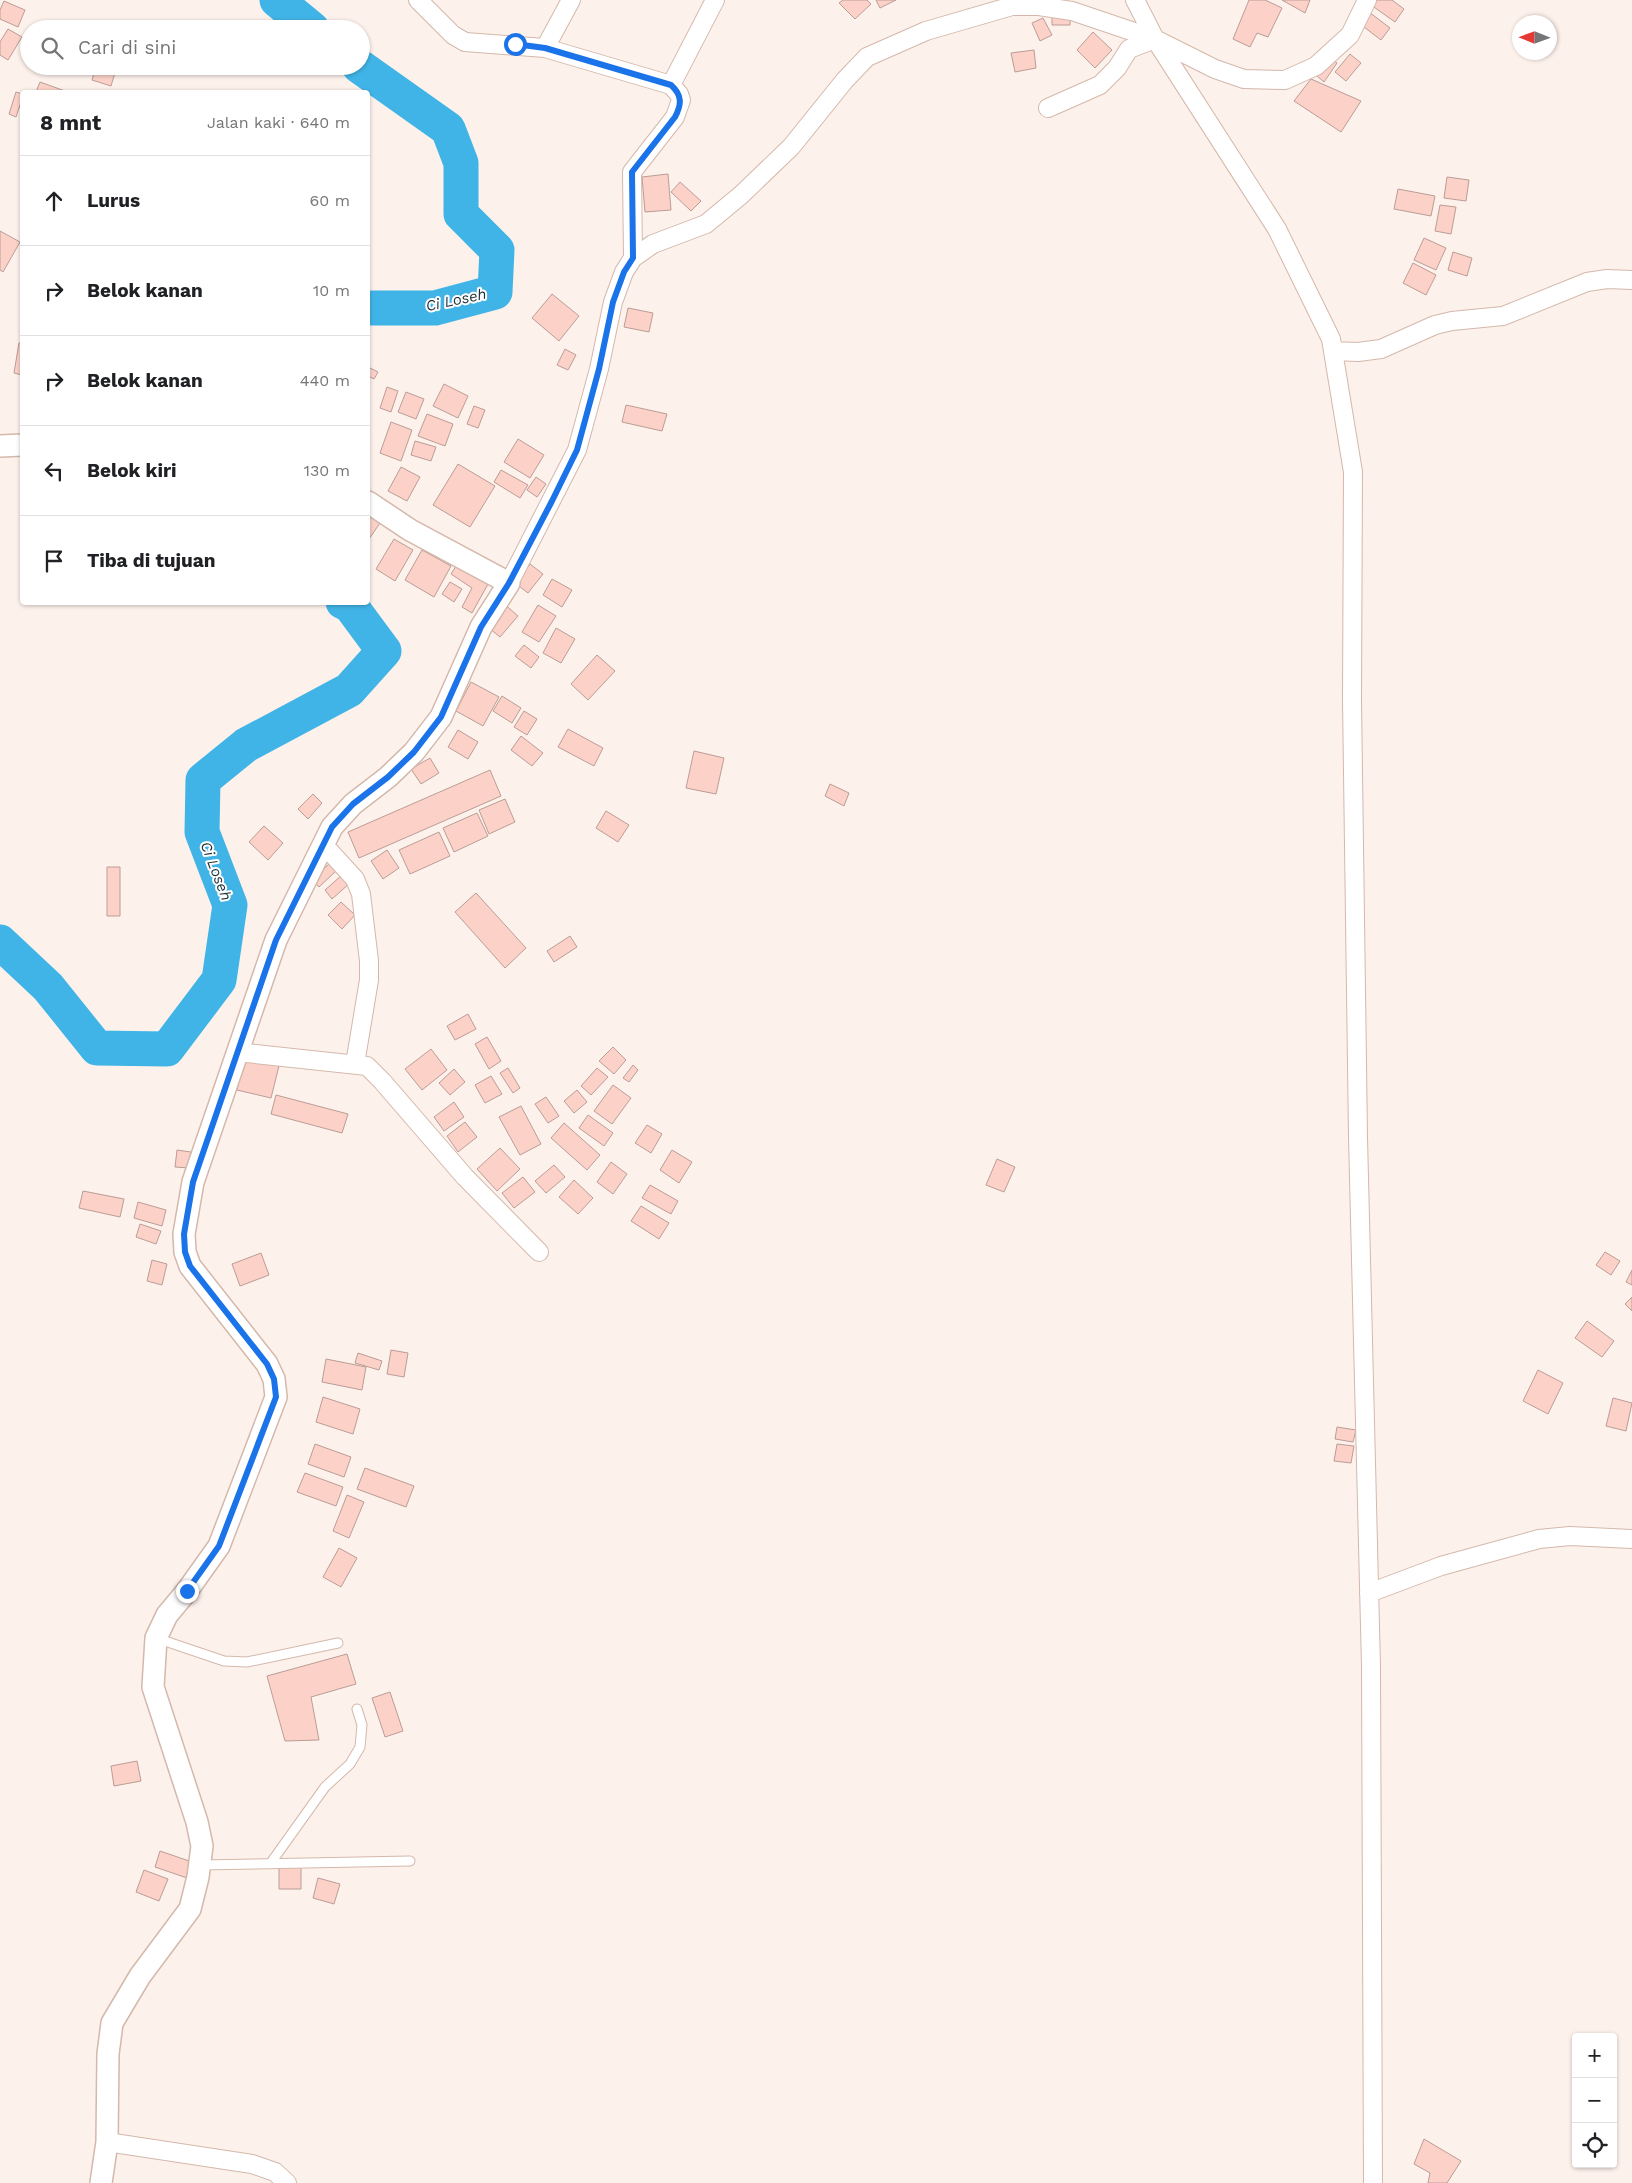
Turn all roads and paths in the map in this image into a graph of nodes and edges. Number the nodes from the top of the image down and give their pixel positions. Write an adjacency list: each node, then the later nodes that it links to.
1 (418, 0): 7 (street)
2 (571, 0): 7 (street)
3 (715, 0): 8 (street)
4 (1136, 0): 6 (street)
5 (1367, 0): 6 (street)
6 (1155, 39): 9 (street); 10 (street); 12 (street)
7 (545, 48): 8 (street)
8 (671, 85): 10 (street)
9 (1048, 108)
10 (633, 258): 16 (street)
11 (1632, 280): 12 (street)
12 (1333, 352): 22 (street)
13 (20, 445): 14 (street)
14 (0, 446)
15 (370, 503): 16 (street)
16 (509, 583): 17 (street)
17 (323, 844): 18 (street); 19 (street)
18 (236, 1052): 19 (street); 23 (street)
19 (356, 1064): 20 (street)
20 (539, 1252)
21 (1632, 1539): 22 (street)
22 (1369, 1593): 32 (street)
23 (156, 1638): 24 (lane); 28 (street)
24 (338, 1643)
25 (357, 1709): 27 (lane)
26 (410, 1861): 27 (lane)
27 (270, 1864): 28 (lane)
28 (200, 1865): 29 (street)
29 (107, 2142): 30 (street); 31 (street)
30 (101, 2183)
31 (287, 2183)
32 (1373, 2183)

